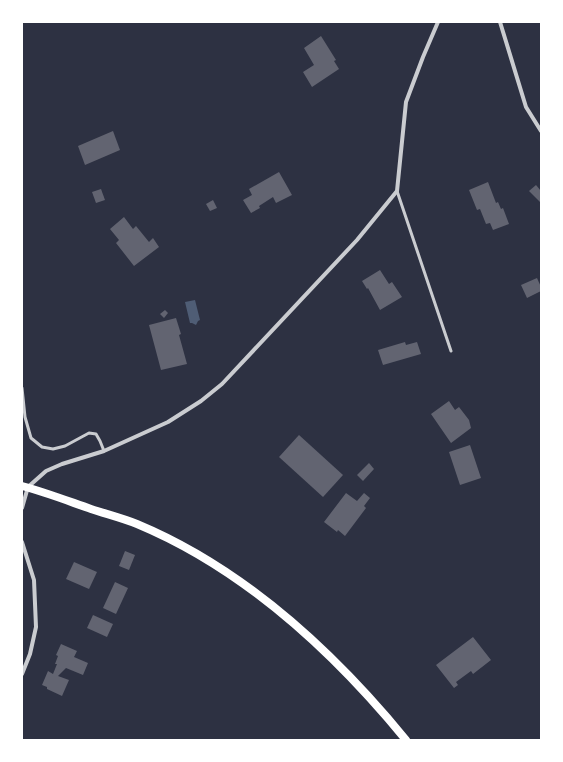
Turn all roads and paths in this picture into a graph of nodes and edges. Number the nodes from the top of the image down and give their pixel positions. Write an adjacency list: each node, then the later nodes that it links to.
1 (438, 22): 4 (street)
2 (500, 22): 3 (street)
3 (541, 131)
4 (398, 191): 5 (lane); 7 (street)
5 (451, 351)
6 (22, 388): 7 (lane)
7 (104, 451): 8 (street)
8 (25, 486): 9 (street); 12 (main road)
9 (22, 508)
10 (22, 542): 11 (street)
11 (22, 674)
12 (406, 740)

